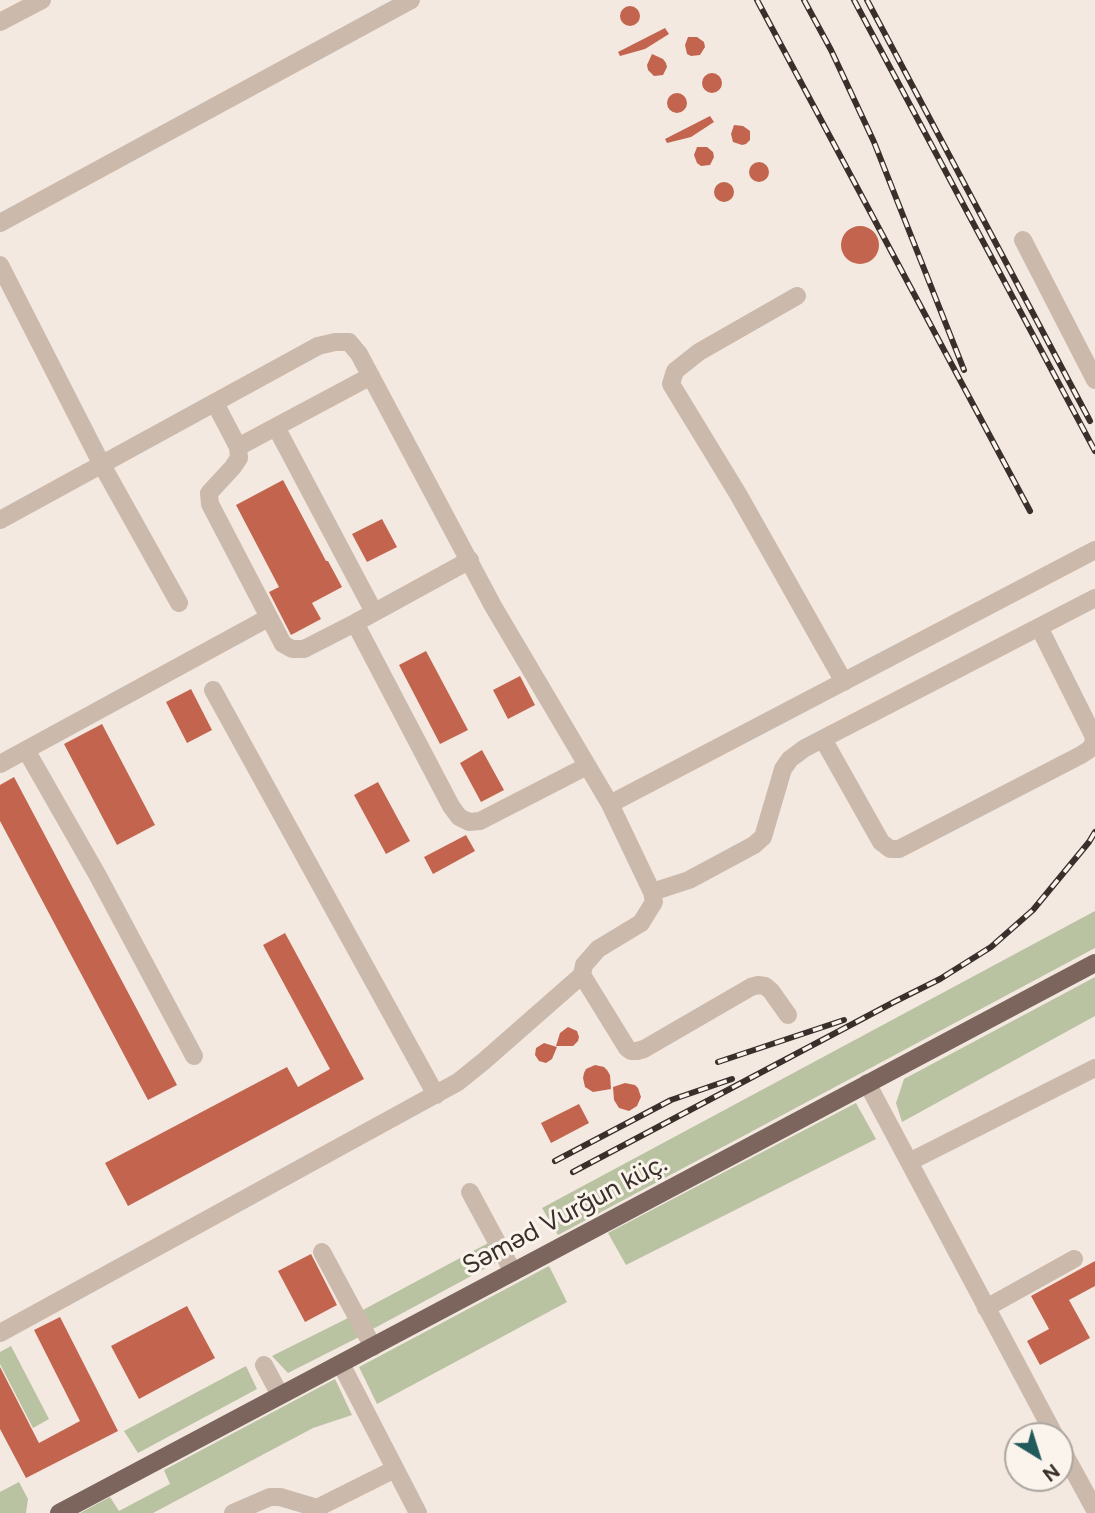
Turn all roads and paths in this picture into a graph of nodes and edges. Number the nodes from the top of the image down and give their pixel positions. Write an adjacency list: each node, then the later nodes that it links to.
1 (41, 0): 3 (street)
2 (411, 0): 4 (street)
3 (0, 22)
4 (0, 223)
5 (1023, 240): 9 (street)
6 (0, 265): 13 (street)
7 (797, 296): 23 (street)
8 (371, 376): 10 (street); 11 (street); 16 (street)
9 (1095, 380)
10 (215, 403): 12 (street); 13 (street)
11 (275, 427): 12 (street); 19 (street)
12 (238, 447): 20 (street)
13 (102, 465): 14 (street); 18 (street)
14 (0, 520)
15 (1095, 550): 23 (street)
16 (470, 561): 19 (street); 28 (street)
17 (1095, 598): 22 (street)
18 (179, 603)
19 (374, 612): 21 (street)
20 (268, 618): 21 (street); 26 (street)
21 (355, 623): 28 (street)
22 (1039, 627): 25 (street); 25 (street)
23 (844, 682): 29 (street)
24 (214, 690): 37 (street)
25 (823, 739): 30 (street)
26 (26, 750): 27 (street); 34 (street)
27 (0, 764)
28 (587, 766): 29 (street)
29 (610, 804): 30 (street)
30 (653, 892): 32 (street)
31 (1095, 963): 36 (main road, Səməd Vurğun küç.)
32 (582, 975): 33 (street); 37 (street)
33 (788, 1015)
34 (194, 1056)
35 (1095, 1068): 38 (street)
36 (867, 1083): 38 (street); 42 (main road, Səməd Vurğun küç.)
37 (436, 1095): 44 (street)
38 (909, 1162): 43 (street)
39 (470, 1192): 42 (street)
40 (322, 1252): 45 (street)
41 (1074, 1259): 43 (street)
42 (513, 1272): 45 (main road, Səməd Vurğun küç.)
43 (986, 1308): 49 (street)
44 (0, 1333)
45 (373, 1347): 46 (main road, Səməd Vurğun küç.)
46 (341, 1364): 48 (main road, Səməd Vurğun küç.); 50 (street)
47 (264, 1365): 48 (street)
48 (280, 1395): 54 (main road, Səməd Vurğun küç.)
49 (1047, 1422)
50 (395, 1469): 52 (street); 56 (street)
51 (1074, 1472): 53 (street)
52 (317, 1510): 55 (street)
53 (1095, 1510)
54 (60, 1513)
55 (233, 1513)
56 (418, 1513)

